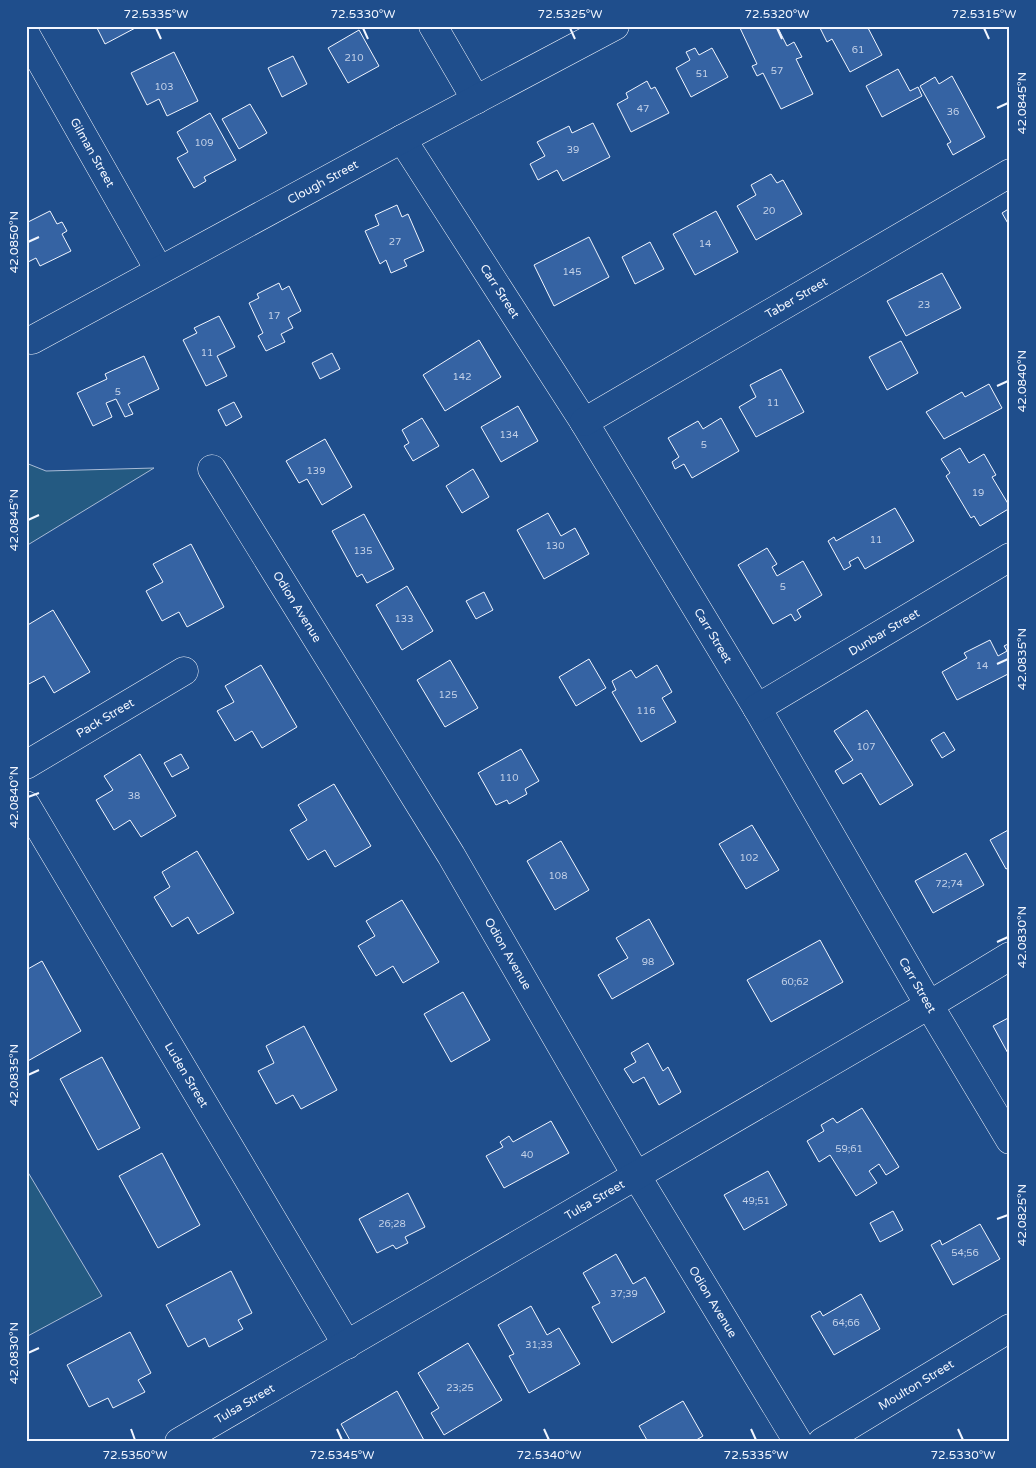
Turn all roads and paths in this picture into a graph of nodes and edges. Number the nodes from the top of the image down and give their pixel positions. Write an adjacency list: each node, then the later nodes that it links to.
1 (433, 26): 4 (street)
2 (616, 26): 4 (street, Clough Street)
3 (26, 35): 7 (street, Gilman Street)
4 (476, 100): 5 (street, Clough Street)
5 (402, 139): 7 (street, Clough Street); 9 (street, Carr Street)
6 (1010, 173): 9 (street, Taber Street)
7 (159, 270): 8 (street, Clough Street)
8 (32, 340)
9 (584, 422): 13 (street, Carr Street)
10 (212, 469): 19 (street, Odion Avenue)
11 (1010, 557): 13 (street, Dunbar Street)
12 (184, 671): 14 (street, Pack Street)
13 (757, 708): 17 (street, Carr Street)
14 (26, 765)
15 (26, 805): 21 (street, Luden Street)
16 (1010, 956): 17 (street, Tulsa Street)
17 (929, 1005): 18 (street, Carr Street); 19 (street, Tulsa Street)
18 (1010, 1140)
19 (636, 1175): 21 (street, Tulsa Street); 23 (street, Odion Avenue)
20 (1010, 1328): 24 (street, Moulton Street)
21 (347, 1345): 22 (street, Tulsa Street)
22 (180, 1442)
23 (798, 1442)
24 (822, 1442)

